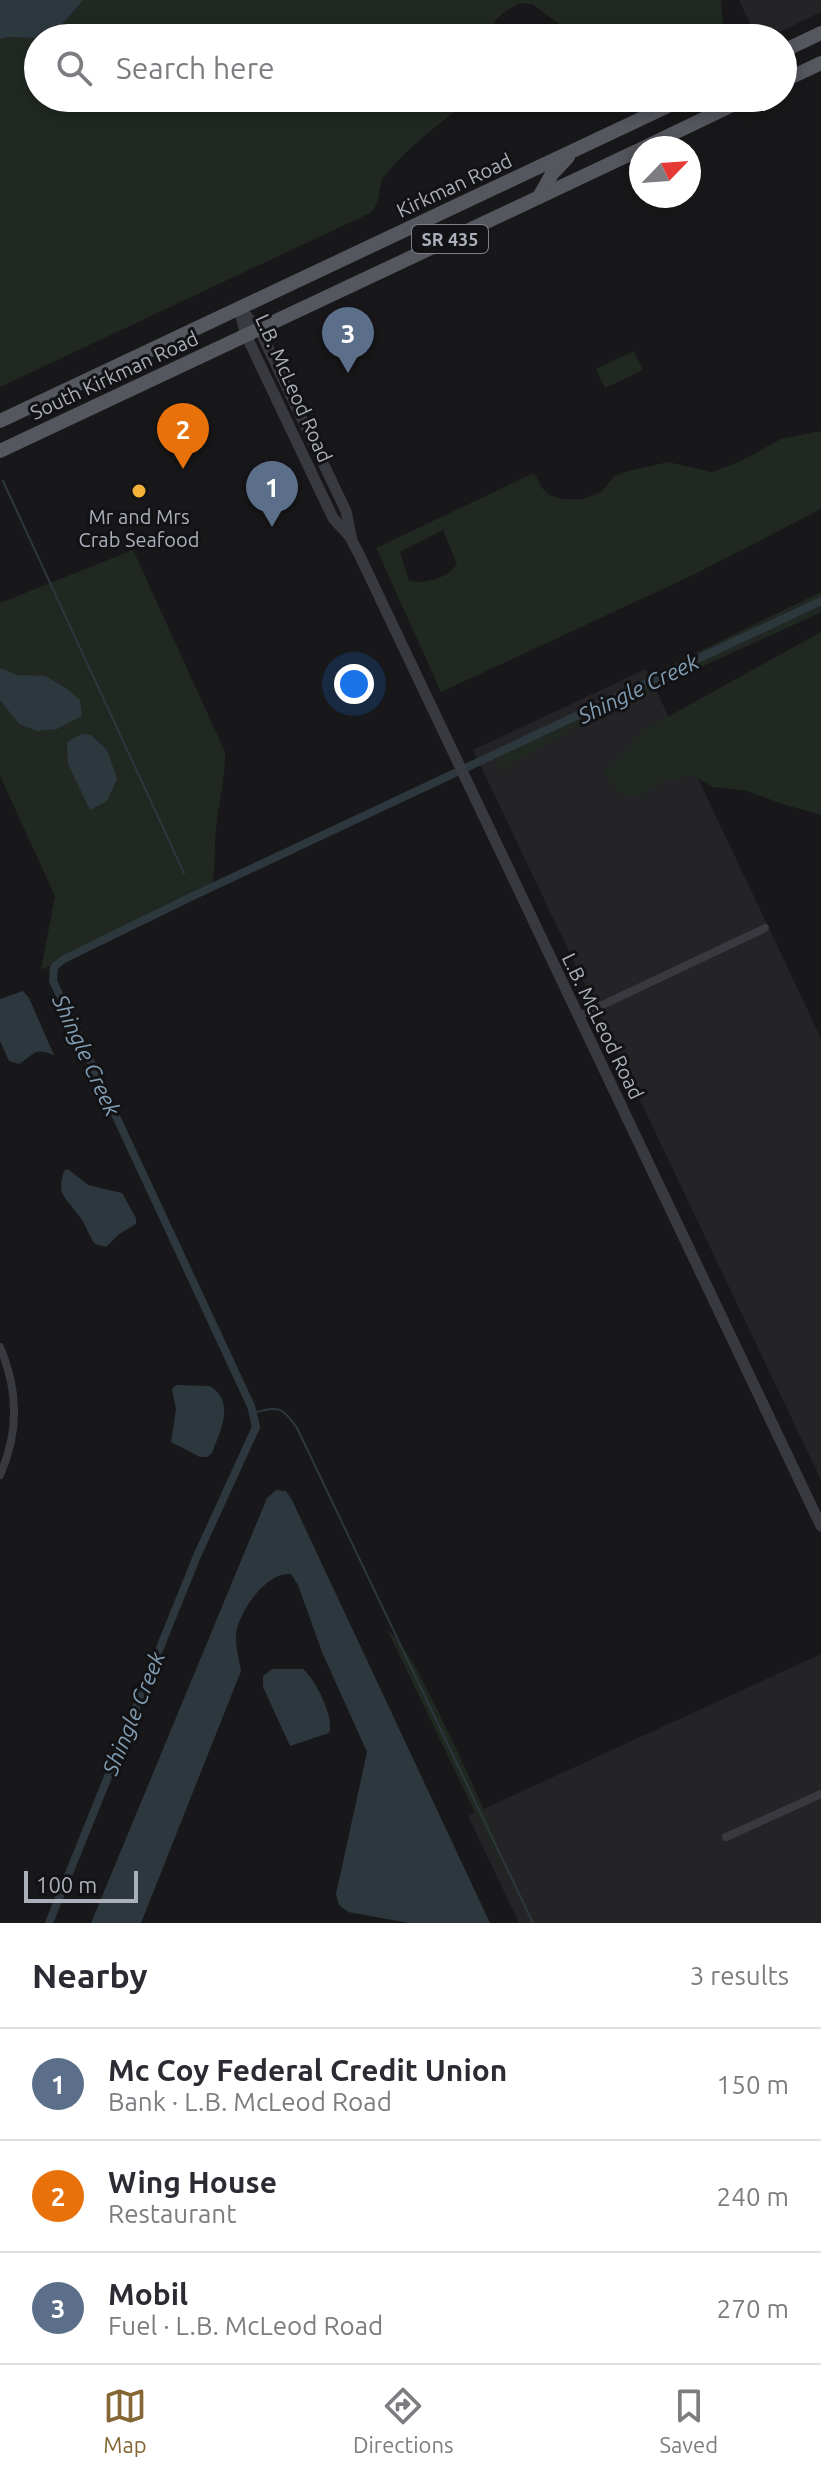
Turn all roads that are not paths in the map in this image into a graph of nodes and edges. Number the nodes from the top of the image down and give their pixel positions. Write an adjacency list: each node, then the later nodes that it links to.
1 (821, 33): 2 (main road)
2 (797, 44)
3 (821, 63): 4 (main road)
4 (797, 74)
5 (656, 112): 8 (main road, Kirkman Road / SR 435)
6 (718, 112): 7 (main road, SR 435)
7 (667, 136)
8 (574, 151): 10 (main road); 11 (main road, Kirkman Road / SR 435)
9 (629, 154): 10 (main road, SR 435)
10 (539, 197): 12 (main road, SR 435)
11 (239, 308): 12 (street, L.B. McLeod Road); 13 (main road, South Kirkman Road / SR 435)
12 (252, 332): 14 (main road, South Kirkman Road / SR 435); 16 (street, L.B. McLeod Road)
13 (0, 421)
14 (0, 451)
15 (765, 928): 16 (street)
16 (579, 1016): 19 (street, L.B. McLeod Road)
17 (0, 1347): 18 (street)
18 (0, 1475)
19 (821, 1526)
20 (821, 1794): 21 (street)
21 (726, 1837)

